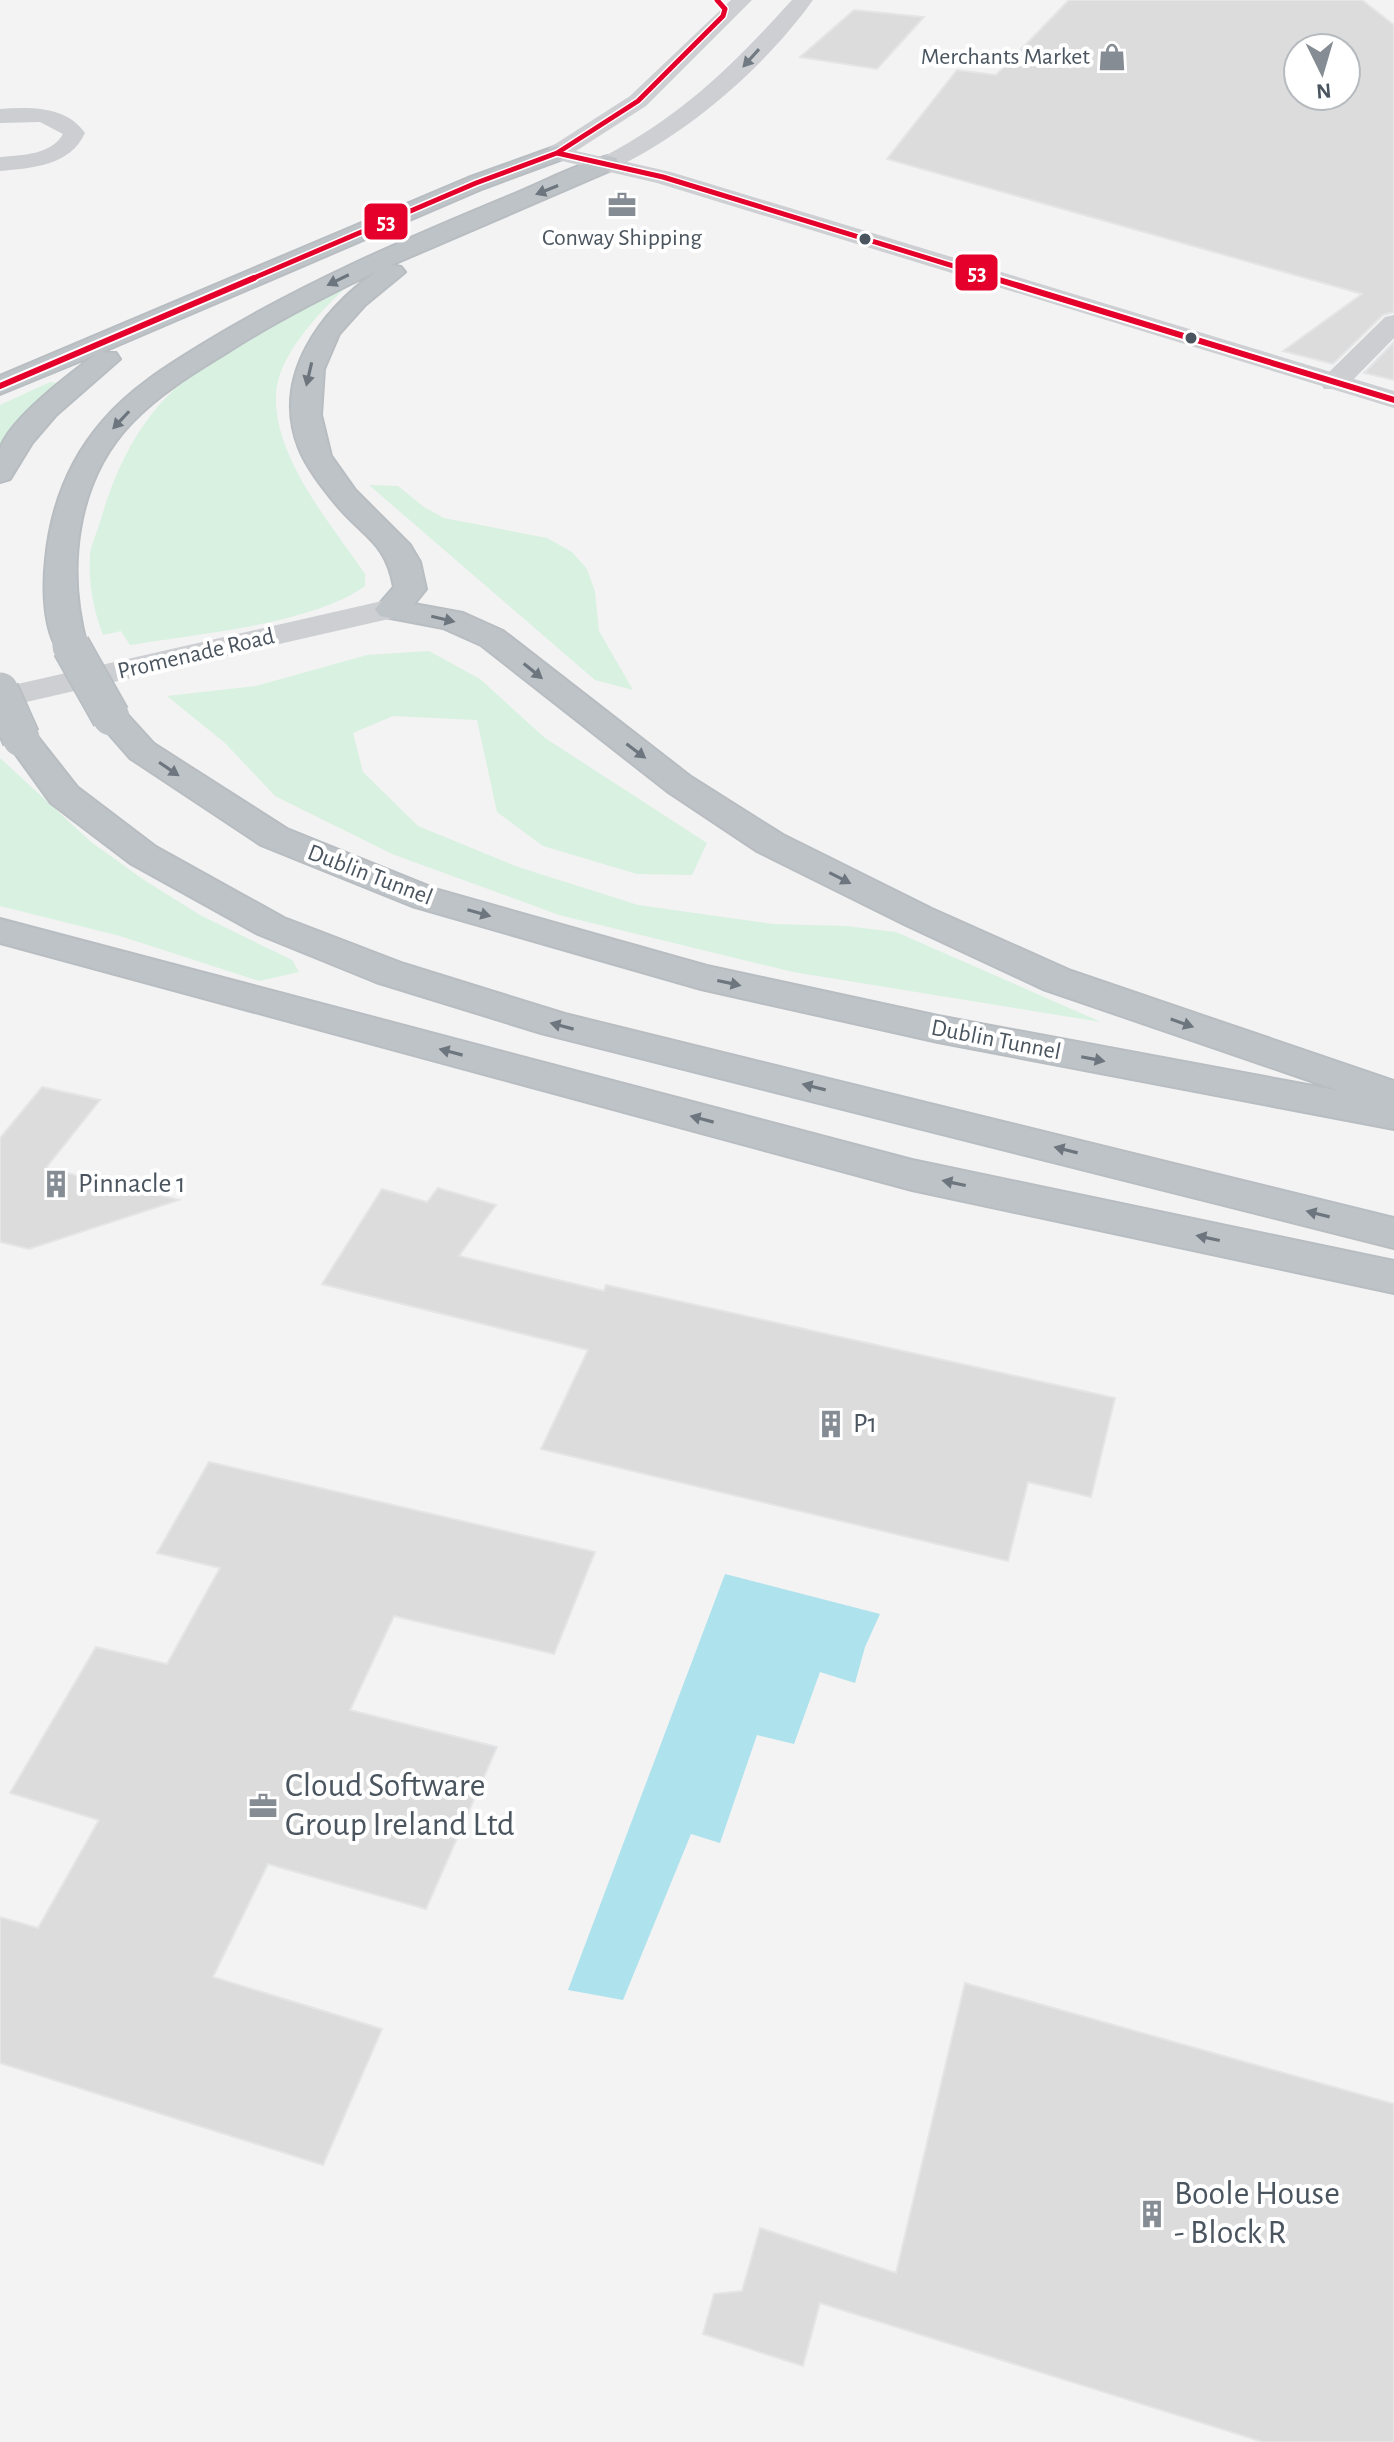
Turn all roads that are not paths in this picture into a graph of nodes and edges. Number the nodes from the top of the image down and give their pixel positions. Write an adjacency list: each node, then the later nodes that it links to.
1 (742, 0): 3 (main road)
2 (803, 0): 6 (main road, one-way to 6)
3 (720, 8): 5 (main road)
4 (0, 116): 7 (street)
5 (557, 153): 6 (main road); 9 (highway)
6 (608, 163): 8 (highway, one-way to 8); 11 (main road)
7 (0, 164)
8 (486, 215): 15 (highway, one-way to 15); 20 (highway, Dublin Tunnel, one-way to 20, bridge)
9 (222, 290): 12 (highway); 14 (highway)
10 (1394, 323): 11 (street)
11 (1334, 383): 13 (main road)
12 (0, 386)
13 (1394, 400)
14 (0, 473)
15 (391, 609): 17 (main road, Promenade Road); 19 (highway, one-way to 19)
16 (0, 691): 21 (highway, one-way to 16, bridge)
17 (0, 698)
18 (0, 931): 22 (highway, one-way to 18)
19 (1394, 1096)
20 (1394, 1115)
21 (1394, 1233)
22 (1394, 1277)

